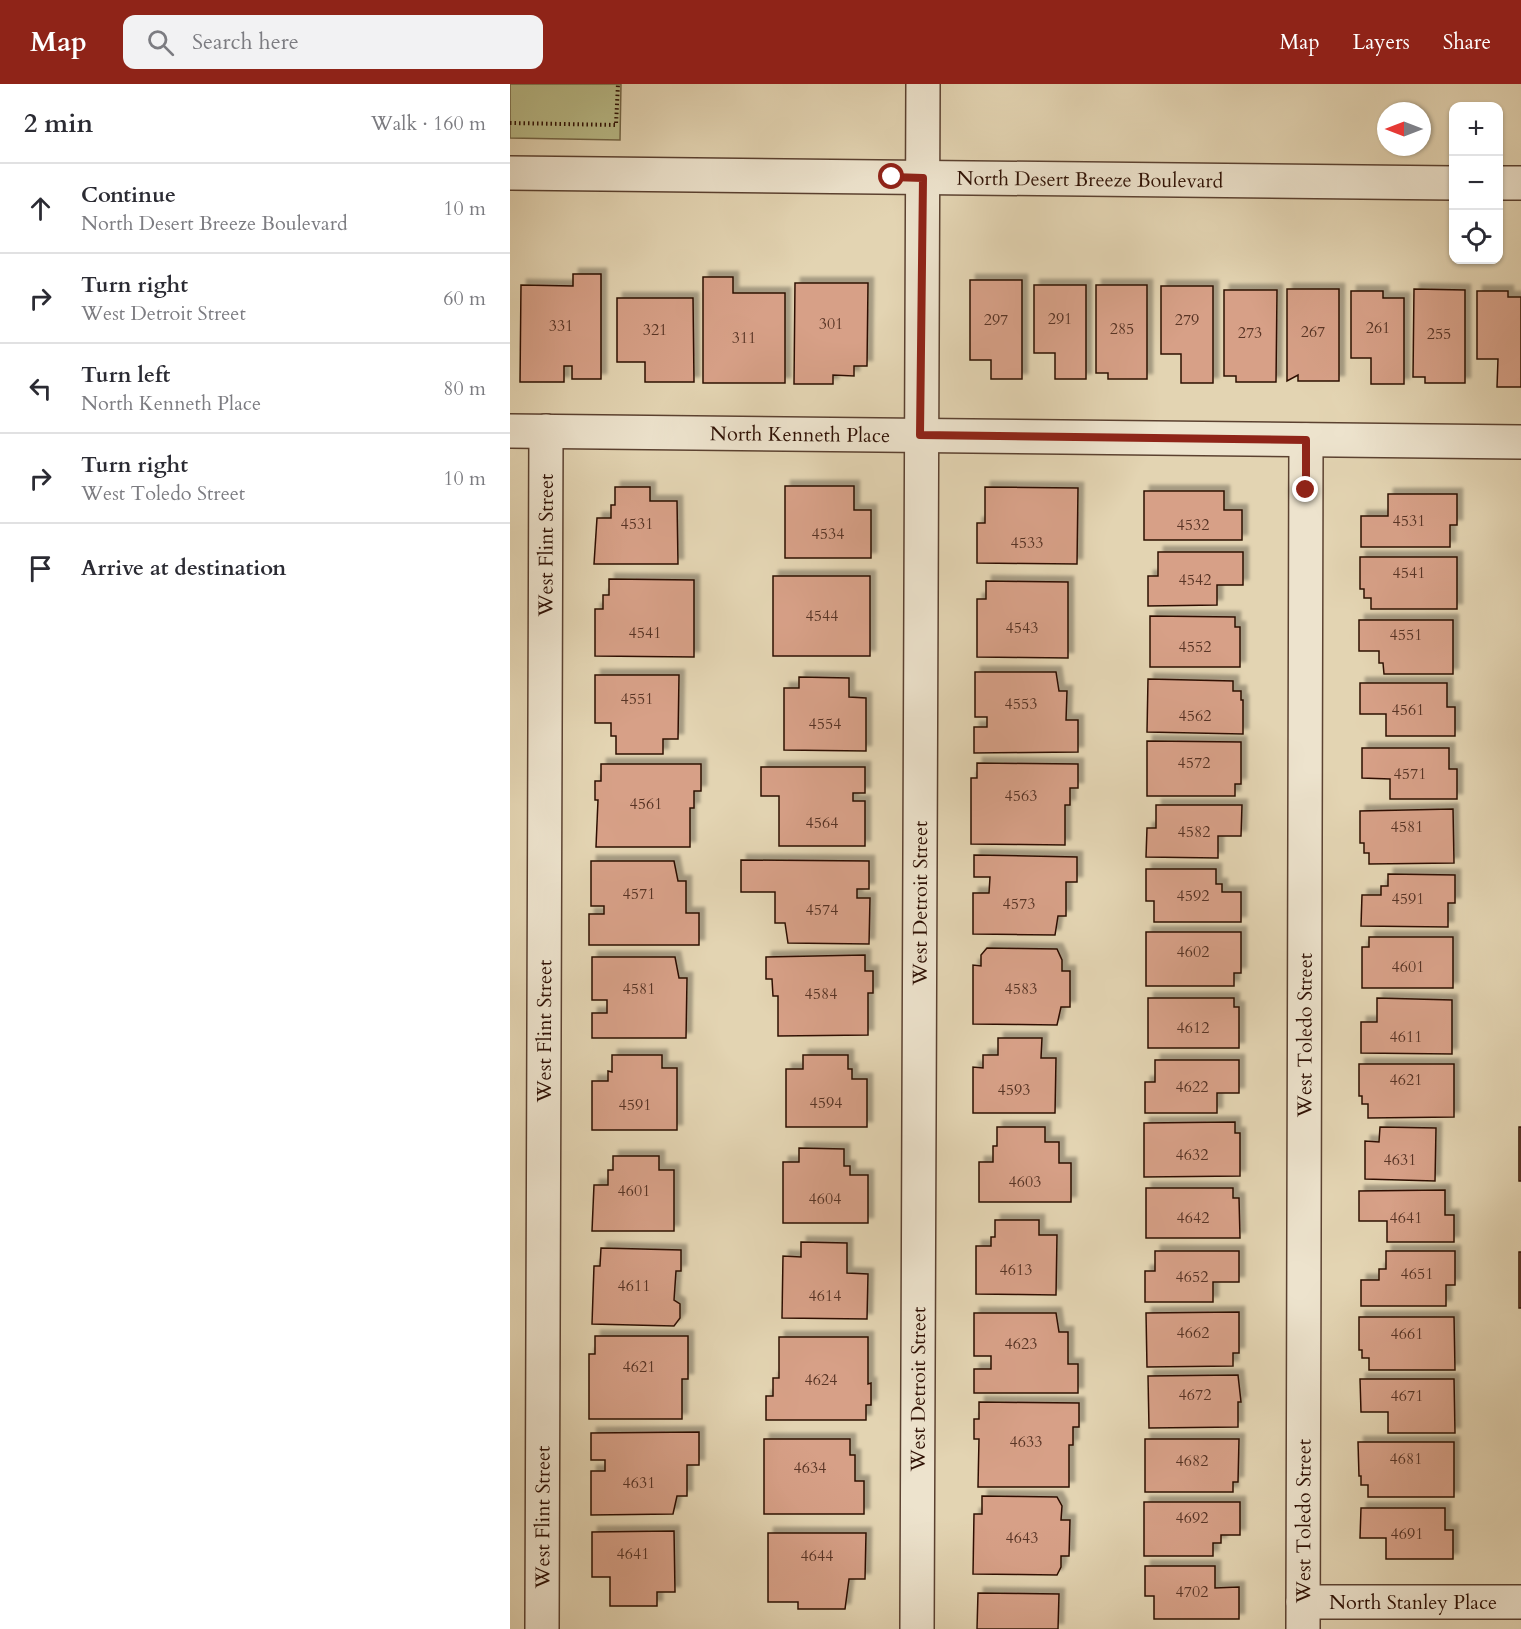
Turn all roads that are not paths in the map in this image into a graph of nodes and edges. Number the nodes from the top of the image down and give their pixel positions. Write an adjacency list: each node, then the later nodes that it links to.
1 (923, 84): 3 (street, West Detroit Street)
2 (510, 173): 3 (street, North Desert Breeze Boulevard)
3 (923, 178): 4 (street, North Desert Breeze Boulevard); 9 (street, West Detroit Street)
4 (1449, 183)
5 (1503, 183): 6 (street)
6 (1521, 183)
7 (510, 431): 8 (street, North Kenneth Place)
8 (546, 431): 9 (street, North Kenneth Place); 14 (street, West Flint Street)
9 (920, 435): 10 (street, North Kenneth Place); 15 (street, West Detroit Street)
10 (1306, 440): 11 (street, North Kenneth Place); 13 (street, West Toledo Street)
11 (1521, 442)
12 (1521, 1602): 13 (street, North Stanley Place)
13 (1303, 1615)
14 (542, 1629)
15 (917, 1629)

